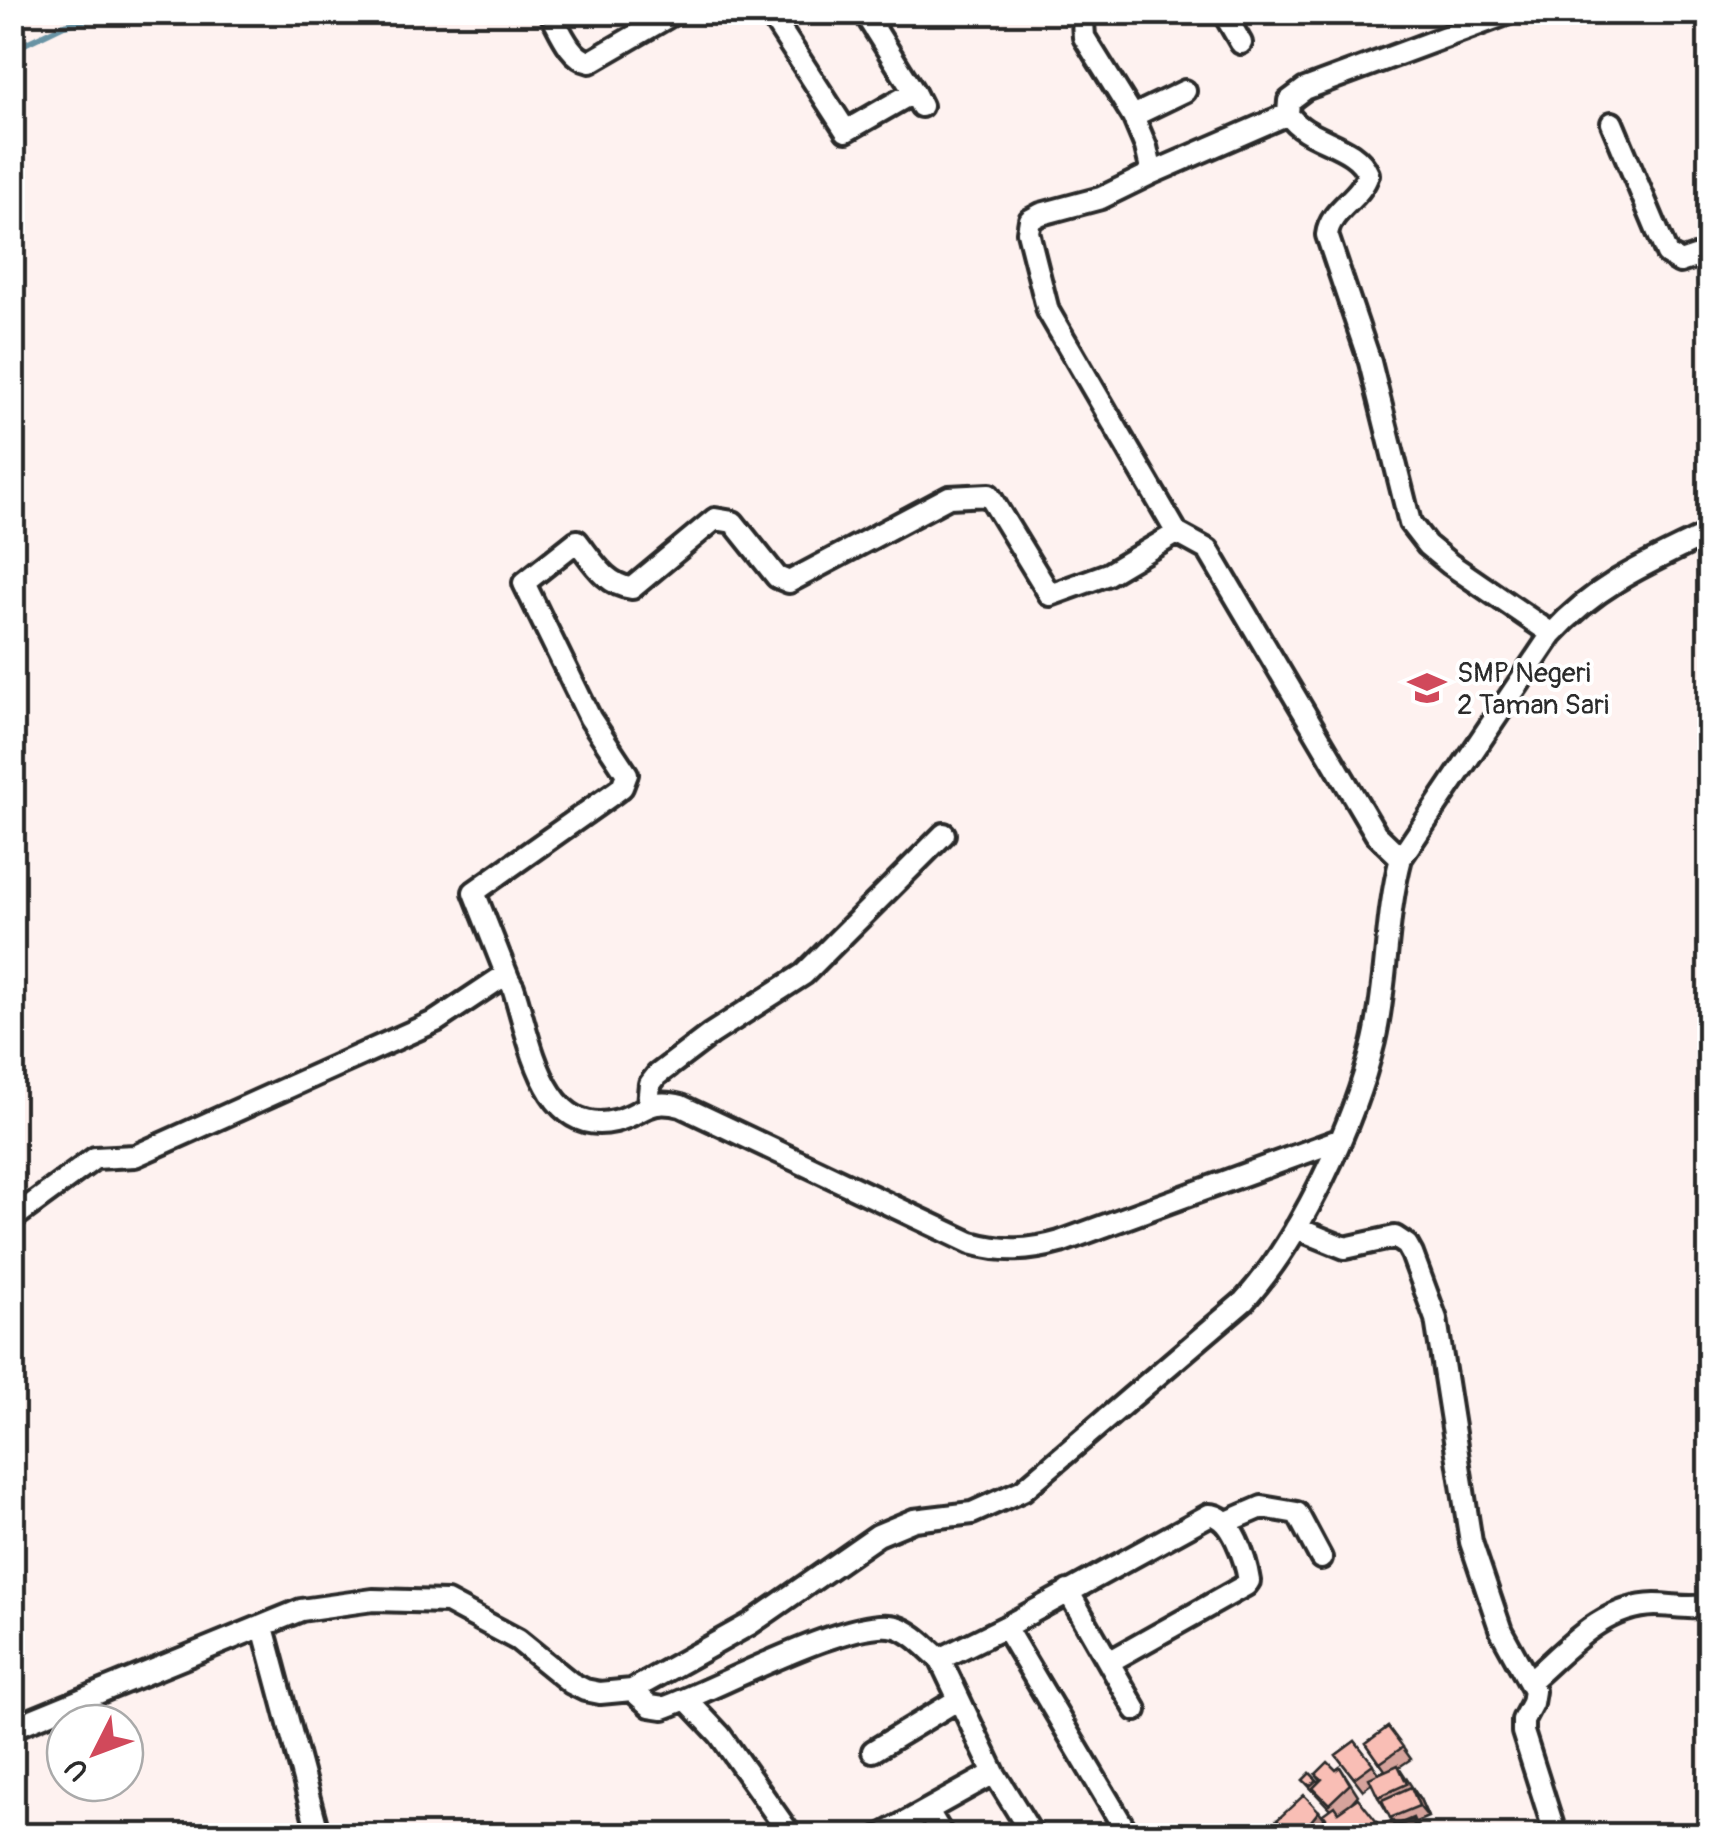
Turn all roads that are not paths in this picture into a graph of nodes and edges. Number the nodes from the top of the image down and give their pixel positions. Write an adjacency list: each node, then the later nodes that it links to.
1 (550, 12): 2 (street)
2 (676, 12)
3 (769, 12): 4 (street)
4 (864, 12)
5 (1088, 12): 11 (street)
6 (1223, 12): 8 (street)
7 (1512, 12): 10 (street)
8 (1240, 44)
9 (1185, 91): 11 (street)
10 (1288, 114): 13 (street); 17 (street)
11 (1133, 116): 13 (street)
12 (1612, 124): 14 (street)
13 (1152, 173): 15 (street)
14 (1710, 252)
15 (1177, 532): 19 (street); 20 (street)
16 (1710, 532): 17 (street)
17 (1552, 634): 19 (street)
18 (944, 834): 21 (street)
19 (1400, 858): 22 (street)
20 (508, 978): 21 (street); 23 (street)
21 (648, 1104): 22 (street)
22 (1339, 1140): 24 (street)
23 (12, 1219)
24 (1296, 1228): 33 (street); 34 (street)
25 (1227, 1522): 26 (street); 27 (street); 32 (street)
26 (1321, 1558)
27 (1068, 1591): 30 (street); 32 (street)
28 (1710, 1605): 33 (street)
29 (263, 1627): 34 (street); 38 (street); 43 (street)
30 (1005, 1628): 31 (street); 47 (street)
31 (940, 1659): 35 (street); 36 (street)
32 (1109, 1662): 37 (street)
33 (1530, 1681): 48 (street)
34 (632, 1690): 36 (street)
35 (959, 1699): 39 (street); 40 (street)
36 (687, 1700): 42 (street)
37 (1136, 1710)
38 (12, 1728)
39 (873, 1751)
40 (994, 1773): 41 (street); 46 (street)
41 (928, 1811): 44 (street); 45 (street)
42 (787, 1830)
43 (319, 1836)
44 (882, 1836)
45 (943, 1836)
46 (1033, 1836)
47 (1129, 1836)
48 (1556, 1836)

